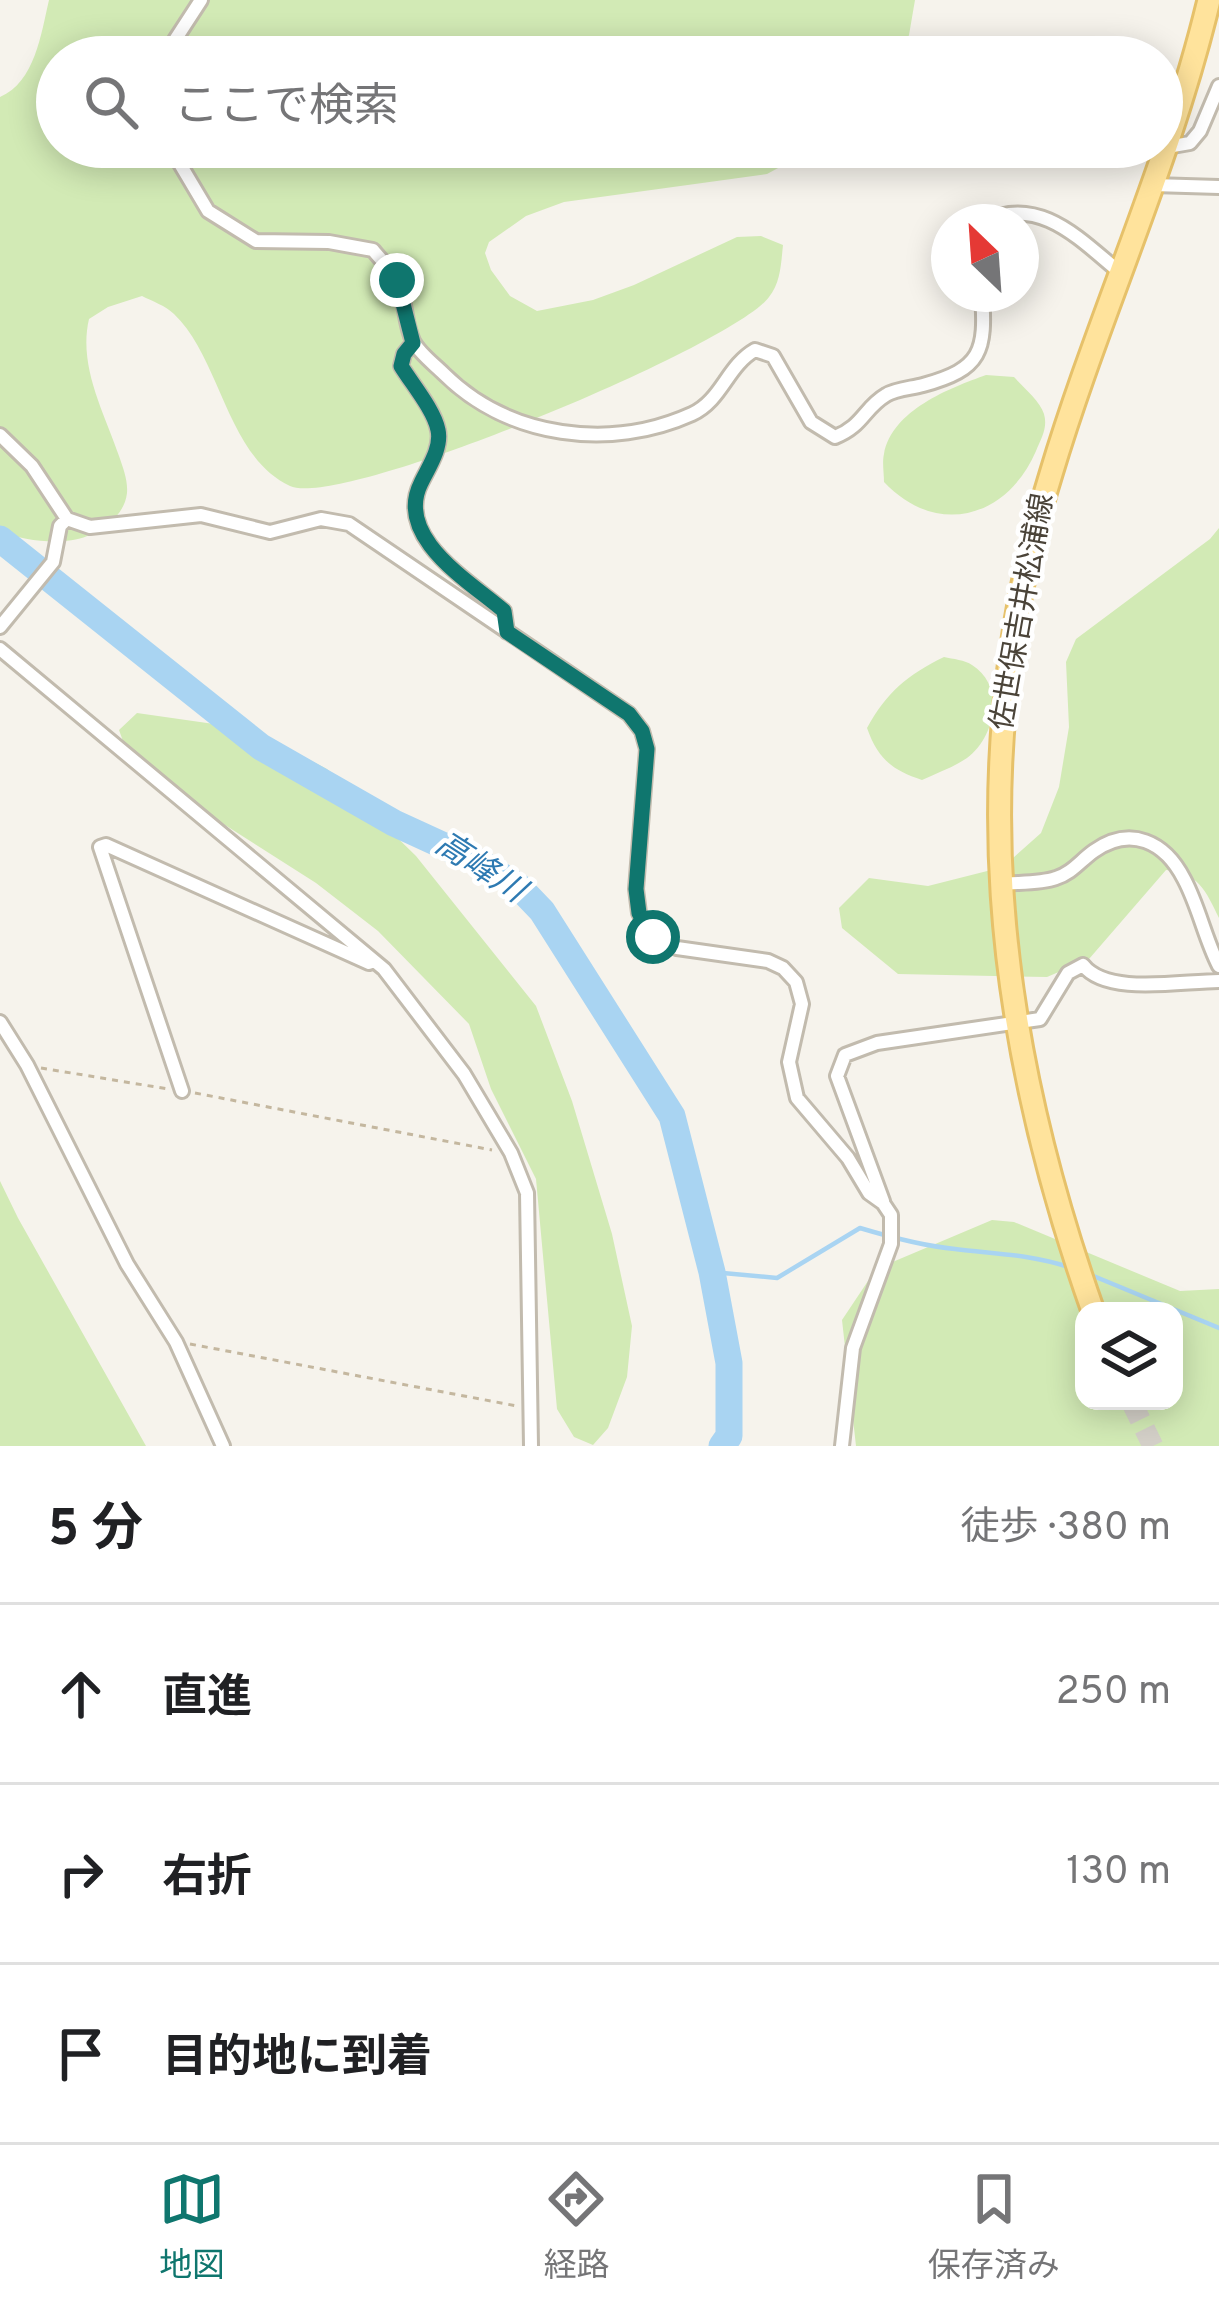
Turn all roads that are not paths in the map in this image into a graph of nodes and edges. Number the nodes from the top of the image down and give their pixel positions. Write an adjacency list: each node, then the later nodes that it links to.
1 (201, 0): 5 (street)
2 (1209, 0): 4 (main road, 佐世保吉井松浦線)
3 (1219, 16): 4 (street)
4 (1201, 32): 7 (main road, 佐世保吉井松浦線)
5 (178, 36)
6 (1219, 86): 8 (street)
7 (1183, 93)
8 (1183, 144)
9 (182, 168): 16 (street)
10 (1159, 168): 11 (main road, 佐世保吉井松浦線)
11 (1153, 185): 12 (street); 14 (main road, 佐世保吉井松浦線)
12 (1219, 188)
13 (1039, 217): 14 (street)
14 (1122, 274): 22 (main road, 佐世保吉井松浦線)
15 (984, 312): 16 (street)
16 (413, 343): 20 (street)
17 (0, 435): 18 (street)
18 (67, 519): 19 (street); 20 (street)
19 (0, 627)
20 (507, 632): 29 (street)
21 (0, 649): 24 (street)
22 (1000, 884): 23 (street); 27 (main road, 佐世保吉井松浦線)
23 (1219, 966)
24 (384, 969): 28 (street); 32 (street)
25 (1219, 981): 27 (street)
26 (0, 1022): 31 (street)
27 (1017, 1025): 29 (street); 30 (main road, 佐世保吉井松浦線)
28 (182, 1091)
29 (883, 1203): 33 (street)
30 (1091, 1302)
31 (223, 1446)
32 (531, 1446)
33 (842, 1446)

